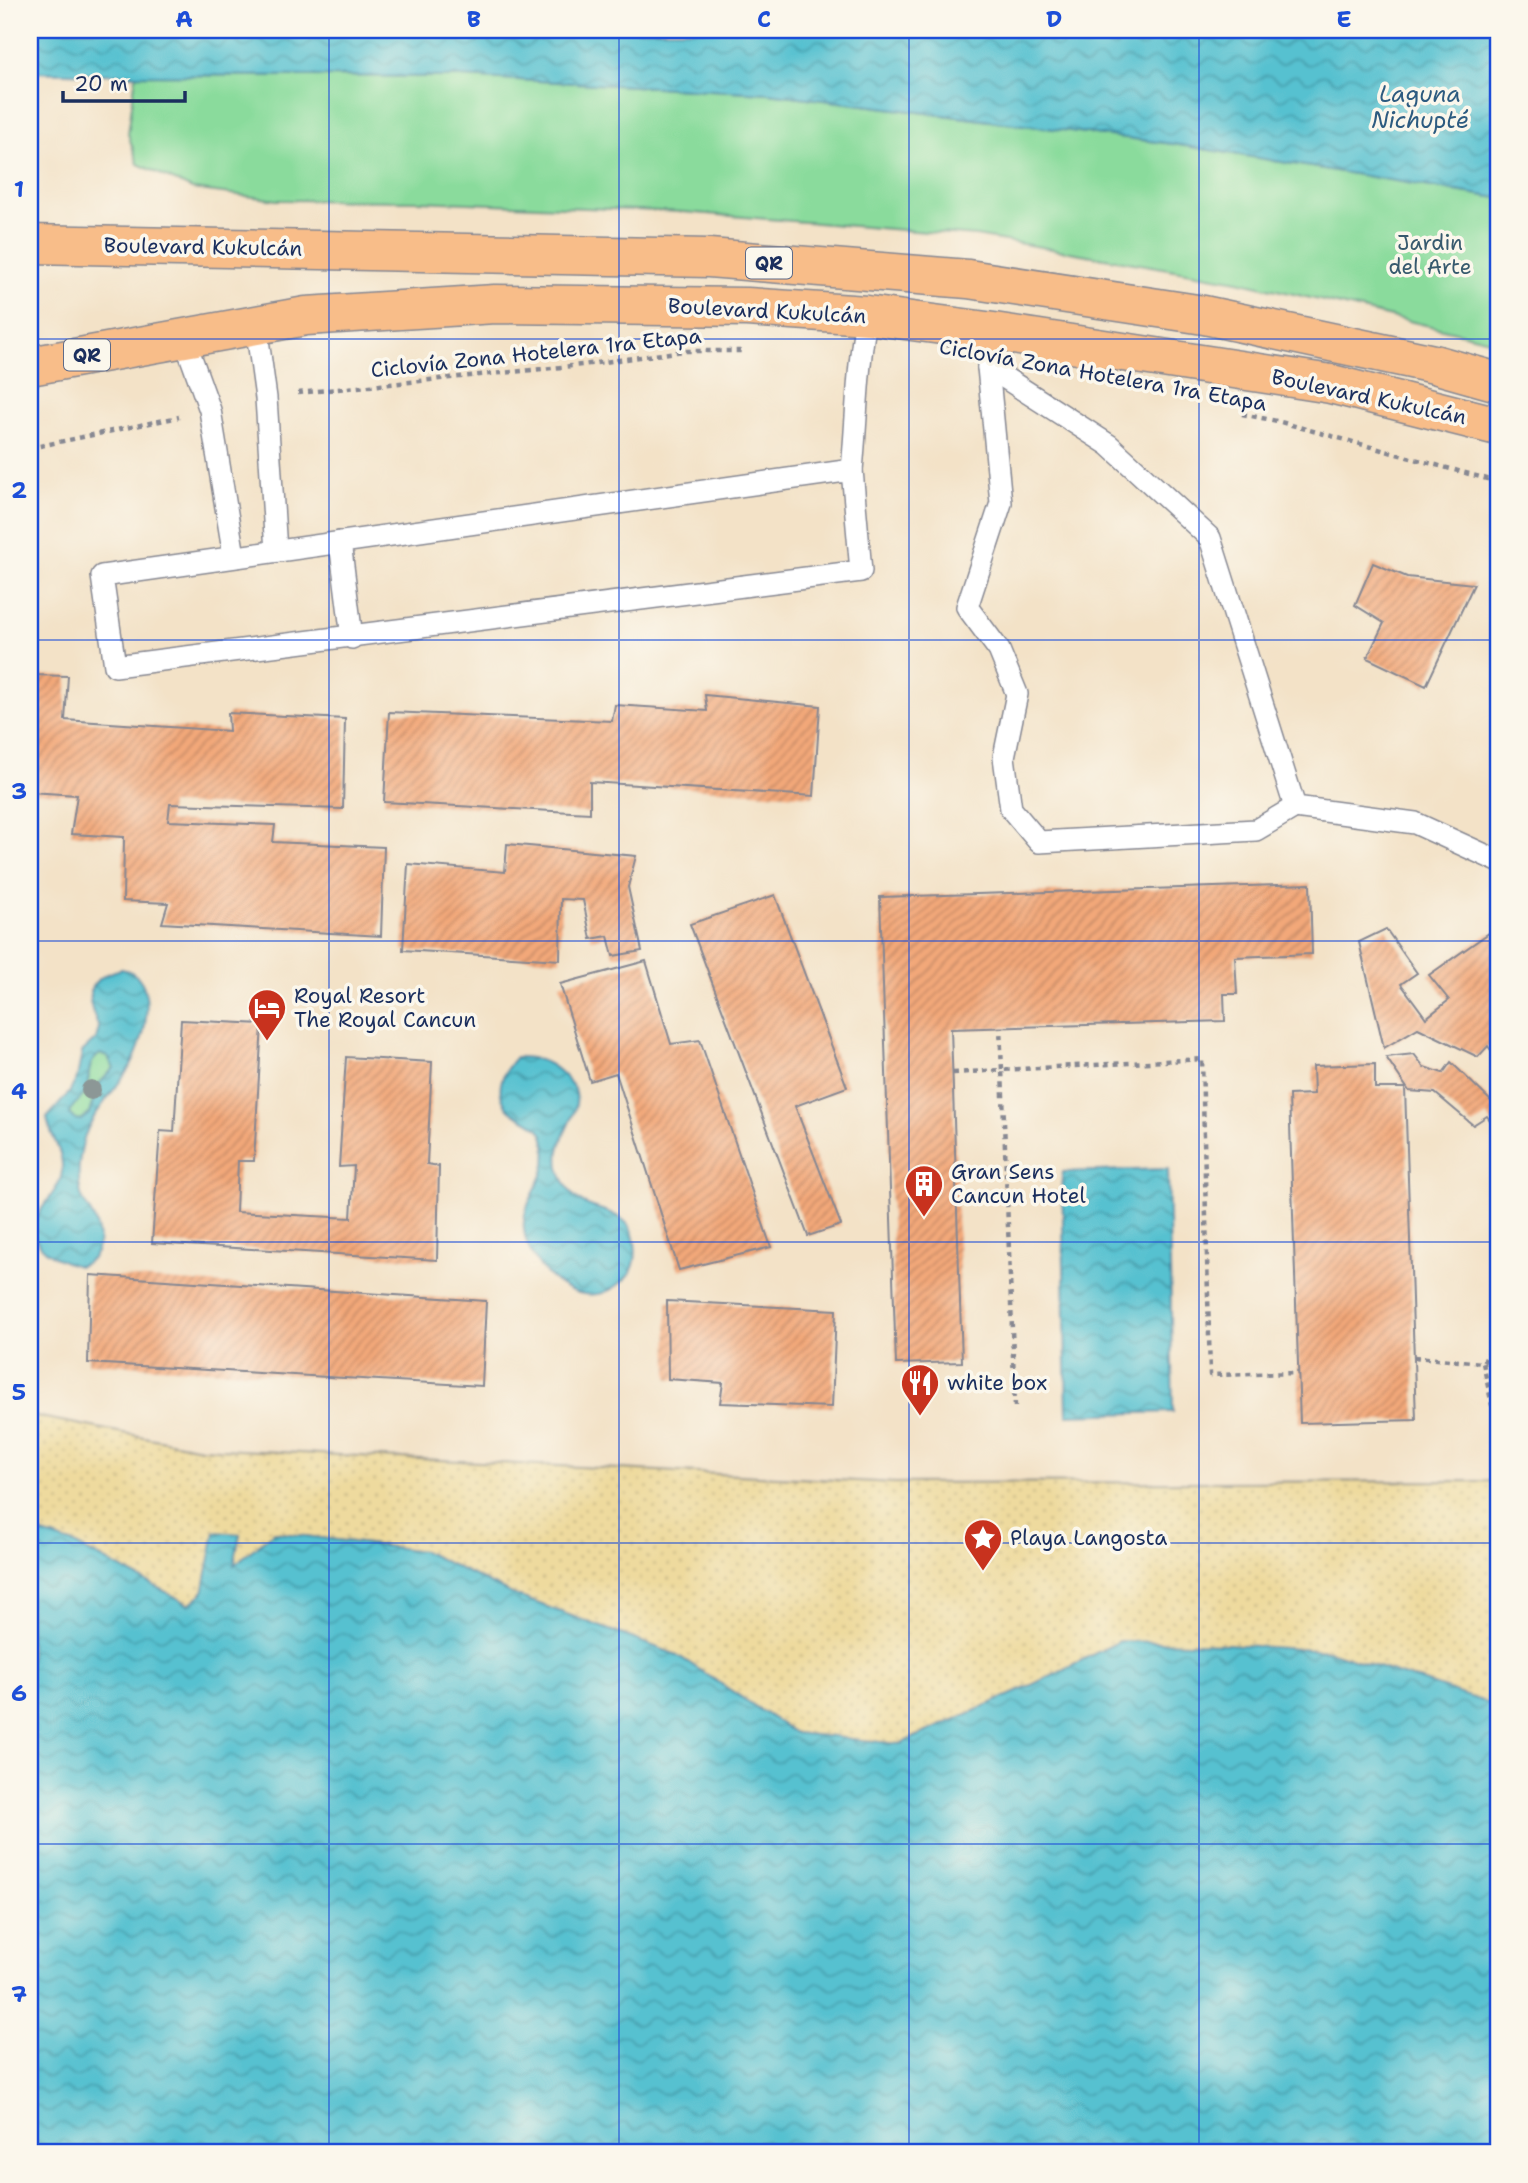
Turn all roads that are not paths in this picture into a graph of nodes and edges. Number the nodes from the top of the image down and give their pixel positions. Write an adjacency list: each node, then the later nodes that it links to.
1 (30, 244): 7 (main road, Boulevard Kukulcán / QR)
2 (867, 315): 3 (main road, Boulevard Kukulcán / QR); 5 (main road, Boulevard Kukulcán / QR); 9 (lane)
3 (256, 325): 4 (main road, Boulevard Kukulcán / QR); 11 (lane)
4 (184, 338): 6 (main road, Boulevard Kukulcán / QR); 12 (lane)
5 (991, 349): 8 (main road, Boulevard Kukulcán / QR); 14 (lane); 14 (lane)
6 (30, 366)
7 (1498, 382)
8 (1498, 426)
9 (852, 470): 10 (lane); 13 (lane)
10 (340, 542): 11 (lane); 13 (lane)
11 (276, 551): 12 (lane)
12 (234, 556): 13 (lane)
13 (352, 638)
14 (1295, 807): 15 (lane)
15 (1498, 860)

